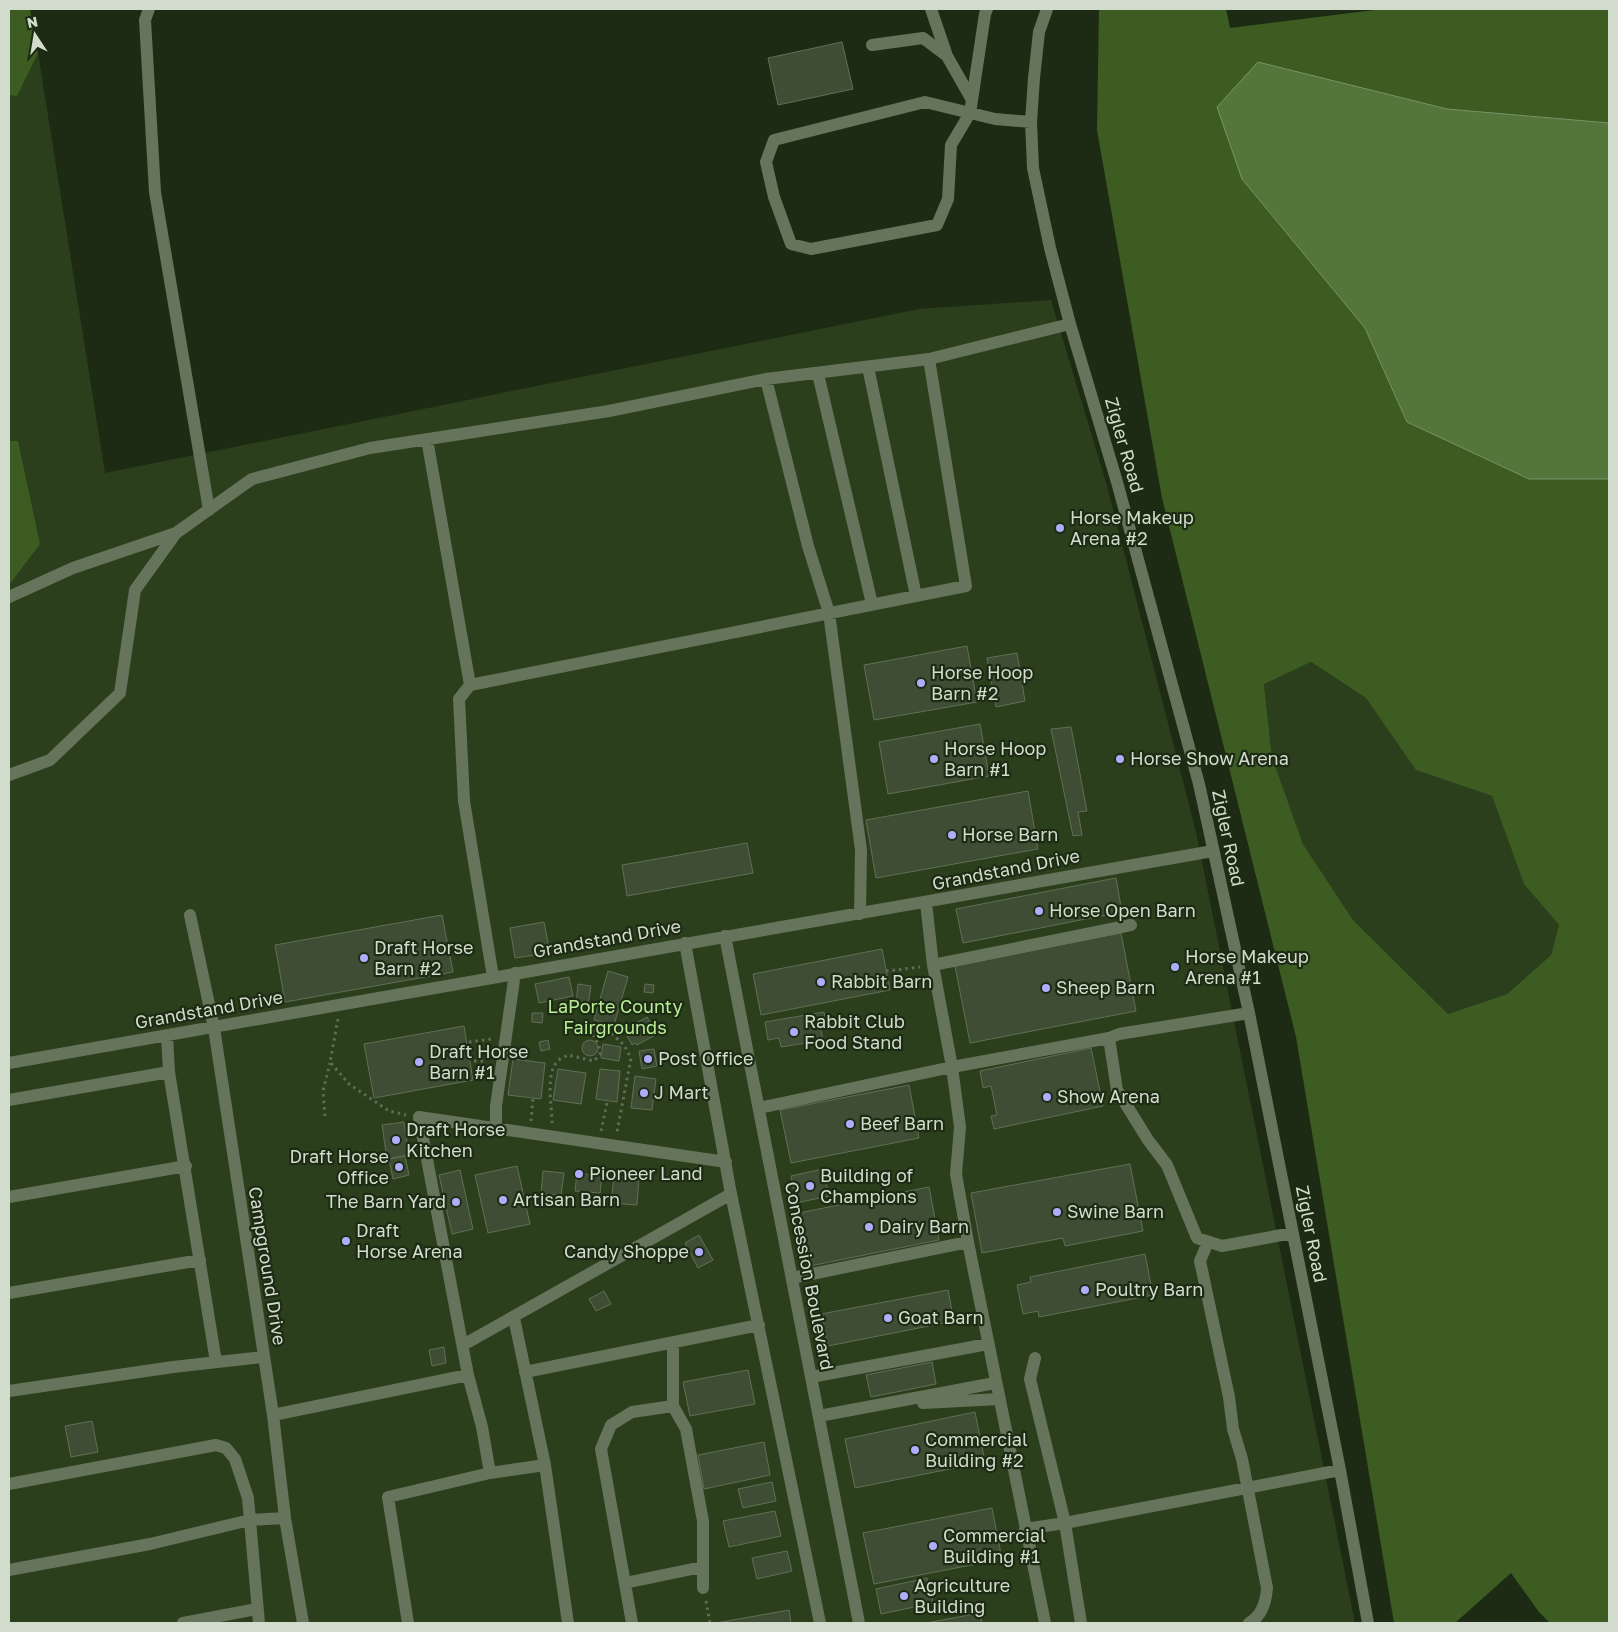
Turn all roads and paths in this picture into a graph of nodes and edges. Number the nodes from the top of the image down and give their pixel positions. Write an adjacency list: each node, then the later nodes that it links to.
1 (149, 9): 16 (street)
2 (931, 9): 6 (street)
3 (987, 9): 7 (street)
4 (1047, 9): 9 (street, Zigler Road)
5 (872, 45): 6 (street)
6 (947, 56): 7 (street)
7 (972, 100): 8 (street)
8 (970, 113): 8 (street); 9 (street)
9 (1031, 122): 10 (street, Zigler Road)
10 (1070, 324): 11 (street); 24 (street, Zigler Road)
11 (929, 359): 12 (street); 18 (street)
12 (868, 367): 13 (street); 18 (street)
13 (818, 374): 14 (street); 20 (street)
14 (766, 379): 15 (street); 21 (street)
15 (427, 439): 16 (street); 22 (street)
16 (208, 510): 17 (street)
17 (176, 533): 19 (street); 23 (street)
18 (916, 596): 20 (street)
19 (9, 597)
20 (872, 604): 21 (street)
21 (829, 613): 22 (street); 26 (street)
22 (470, 685): 34 (street)
23 (9, 775)
24 (1213, 851): 25 (street, Grandstand Drive); 36 (street, Zigler Road)
25 (926, 903): 26 (street, Grandstand Drive); 31 (street)
26 (860, 914): 29 (street, Grandstand Drive)
27 (190, 915): 37 (street, Campground Drive)
28 (1131, 925): 31 (street)
29 (725, 936): 30 (street, Grandstand Drive); 49 (street, Concession Boulevard)
30 (685, 943): 33 (street, Grandstand Drive); 57 (street)
31 (933, 965): 32 (path); 44 (street)
32 (886, 971)
33 (515, 973): 34 (street, Grandstand Drive); 39 (street)
34 (493, 977): 35 (street, Grandstand Drive)
35 (341, 1004): 37 (street, Grandstand Drive); 42 (path)
36 (1249, 1013): 40 (street); 61 (street, Zigler Road)
37 (214, 1028): 38 (street, Grandstand Drive); 72 (street, Campground Drive)
38 (167, 1036): 43 (street, Grandstand Drive); 45 (street)
39 (506, 1037): 41 (path); 52 (street)
40 (1109, 1038): 44 (street); 63 (street)
41 (469, 1042)
42 (330, 1062): 50 (path); 51 (path)
43 (9, 1063)
44 (952, 1067): 49 (street); 62 (street)
45 (170, 1072): 47 (street); 58 (street)
46 (533, 1098): 53 (path)
47 (9, 1100)
48 (607, 1103): 55 (path)
49 (759, 1108): 65 (street, Concession Boulevard)
50 (325, 1116)
51 (418, 1117): 52 (street); 71 (street)
52 (496, 1128): 53 (street)
53 (530, 1134): 54 (street)
54 (552, 1136): 55 (street); 56 (path)
55 (599, 1144): 56 (street)
56 (616, 1146): 57 (street)
57 (726, 1162): 59 (street)
58 (186, 1166): 60 (street); 64 (street)
59 (732, 1194): 67 (street); 68 (street)
60 (9, 1197)
61 (1293, 1233): 63 (street); 86 (street, Zigler Road)
62 (968, 1242): 65 (street); 70 (street)
63 (1208, 1242): 89 (street)
64 (200, 1260): 66 (street); 74 (street)
65 (792, 1278): 77 (street, Concession Boulevard)
66 (9, 1292)
67 (514, 1318): 71 (street); 75 (street)
68 (758, 1325): 69 (street); 106 (street)
69 (674, 1343): 75 (street); 81 (street)
70 (988, 1344): 77 (street); 78 (street)
71 (463, 1346): 76 (street)
72 (264, 1357): 74 (street); 83 (street, Campground Drive)
73 (1035, 1358): 92 (street)
74 (216, 1362): 79 (street)
75 (525, 1372): 85 (street)
76 (468, 1375): 83 (street); 87 (street)
77 (811, 1376): 84 (street, Concession Boulevard)
78 (995, 1383): 80 (street); 82 (street)
79 (9, 1391)
80 (999, 1399): 82 (street); 93 (street)
81 (673, 1406): 94 (street); 96 (street)
82 (873, 1406): 84 (street)
83 (273, 1415): 90 (street, Campground Drive)
84 (819, 1416): 107 (street, Concession Boulevard)
85 (545, 1464): 87 (street); 103 (street)
86 (1340, 1470): 89 (street); 111 (street, Zigler Road)
87 (490, 1473): 102 (street)
88 (9, 1484): 91 (street)
89 (1247, 1488): 92 (street); 110 (street)
90 (285, 1518): 91 (street); 101 (street, Campground Drive)
91 (250, 1520): 95 (street); 98 (street)
92 (1065, 1523): 93 (street); 109 (street)
93 (1025, 1529): 108 (street)
94 (702, 1566): 96 (street); 97 (street)
95 (9, 1570)
96 (625, 1583): 104 (street)
97 (703, 1588): 105 (path)
98 (257, 1609): 99 (street); 100 (street)
99 (183, 1623)
100 (259, 1623)
101 (303, 1623)
102 (408, 1623)
103 (568, 1623)
104 (632, 1623)
105 (710, 1623)
106 (820, 1623)
107 (859, 1623)
108 (1045, 1623)
109 (1081, 1623)
110 (1250, 1623)
111 (1368, 1623)

